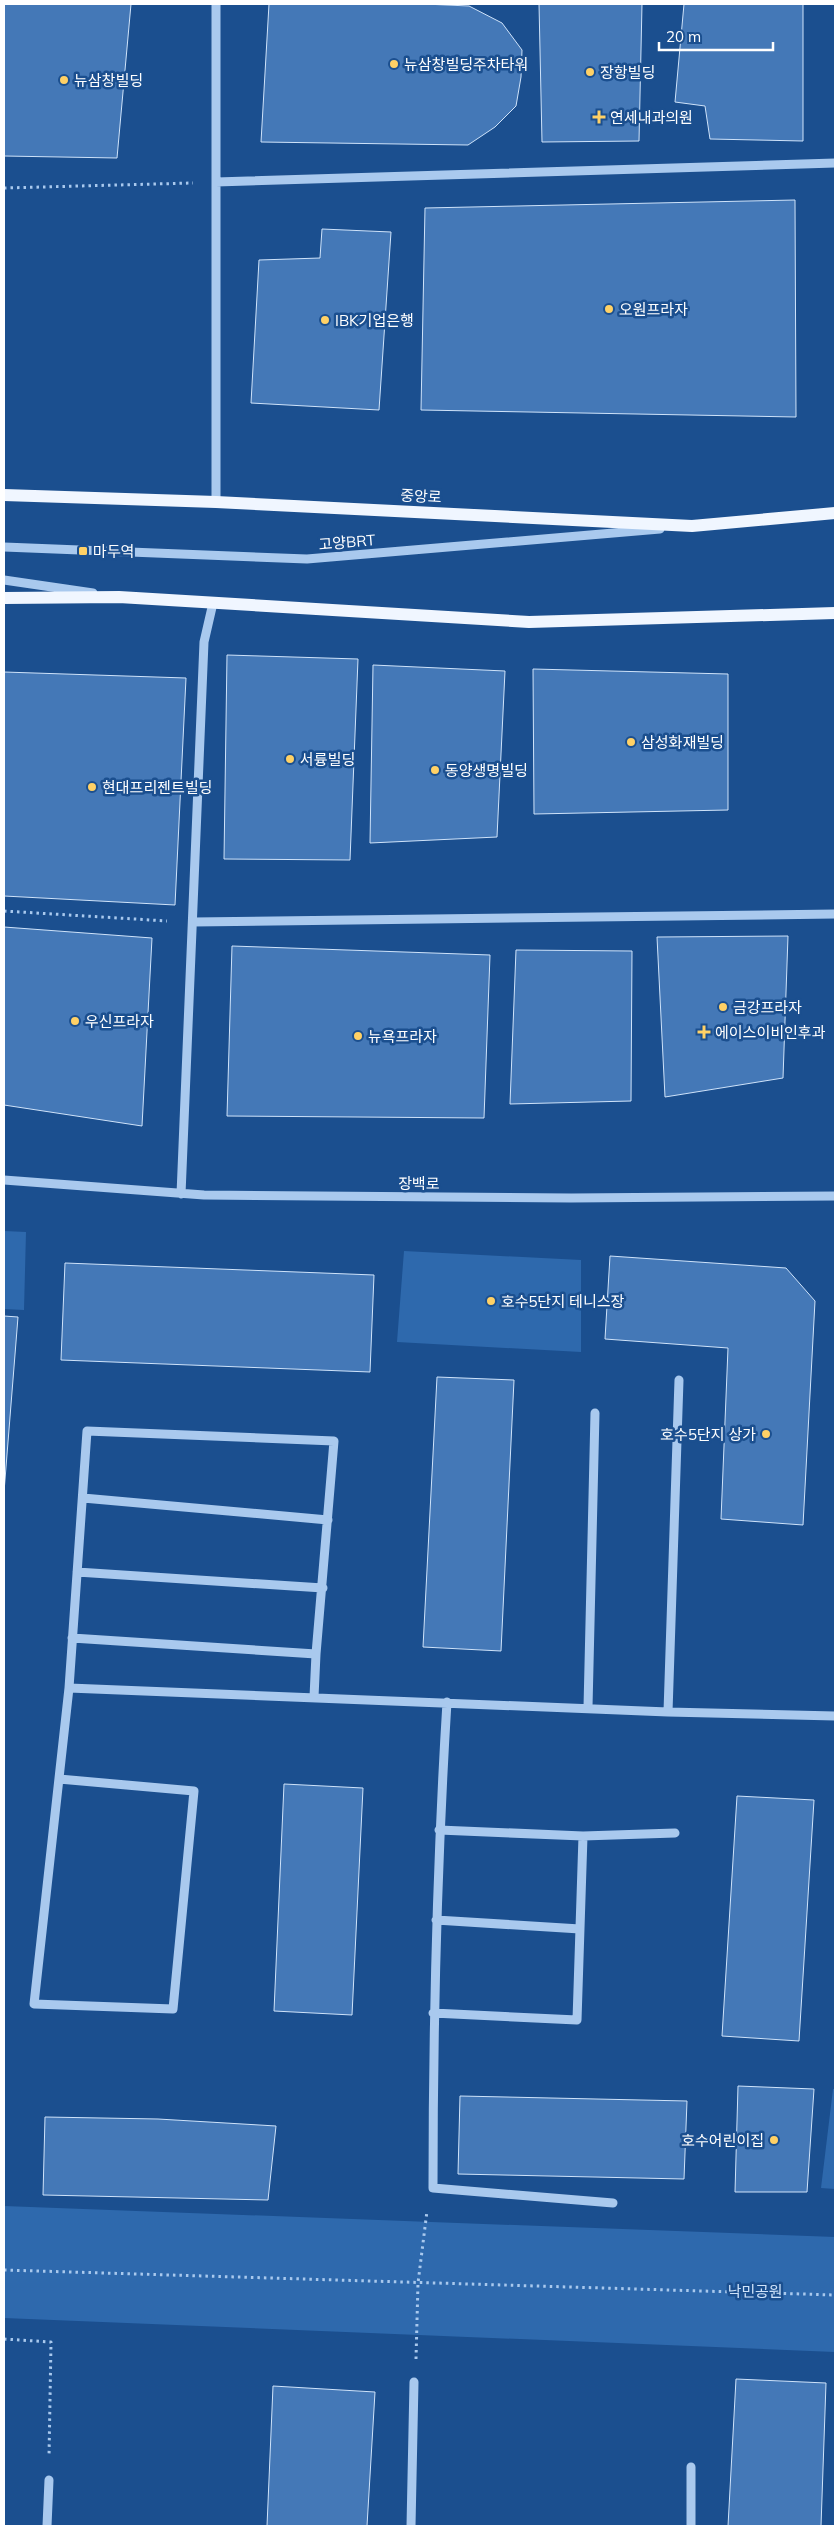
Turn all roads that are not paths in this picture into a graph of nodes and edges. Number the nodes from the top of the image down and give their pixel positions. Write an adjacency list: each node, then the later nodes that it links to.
1 (216, 4): 3 (street)
2 (835, 163): 3 (street)
3 (216, 182): 5 (street)
4 (4, 495): 5 (main road, 중앙로)
5 (216, 502): 7 (main road, 중앙로)
6 (835, 513): 7 (main road, 중앙로)
7 (692, 526): 8 (street, 고양BRT)
8 (4, 547)
9 (4, 580): 10 (street)
10 (119, 597): 11 (main road); 12 (main road)
11 (4, 598)
12 (213, 603): 13 (main road); 15 (street)
13 (835, 613)
14 (835, 914): 15 (street)
15 (193, 922): 17 (street)
16 (4, 1180): 17 (street, 장백로)
17 (182, 1194): 18 (street, 장백로)
18 (835, 1196)
19 (679, 1380): 31 (street)
20 (595, 1413): 30 (street)
21 (82, 1498): 22 (street); 22 (street); 23 (street)
22 (328, 1520): 24 (street)
23 (77, 1572): 24 (street); 25 (street)
24 (323, 1588): 26 (street)
25 (72, 1638): 26 (street); 27 (street)
26 (316, 1654): 28 (street)
27 (69, 1688): 28 (street); 33 (street)
28 (314, 1698): 29 (street)
29 (447, 1702): 30 (street); 34 (street)
30 (588, 1707): 31 (street)
31 (668, 1712): 32 (street)
32 (835, 1716)
33 (60, 1779): 33 (street)
34 (439, 1830): 36 (street); 37 (street)
35 (675, 1833): 36 (street)
36 (583, 1836): 38 (street)
37 (436, 1920): 38 (street); 39 (street)
38 (580, 1930): 39 (street)
39 (433, 2013): 40 (street)
40 (614, 2202)
41 (414, 2382): 45 (street)
42 (691, 2467): 46 (street)
43 (49, 2480): 44 (street)
44 (48, 2526)
45 (411, 2526)
46 (691, 2526)

